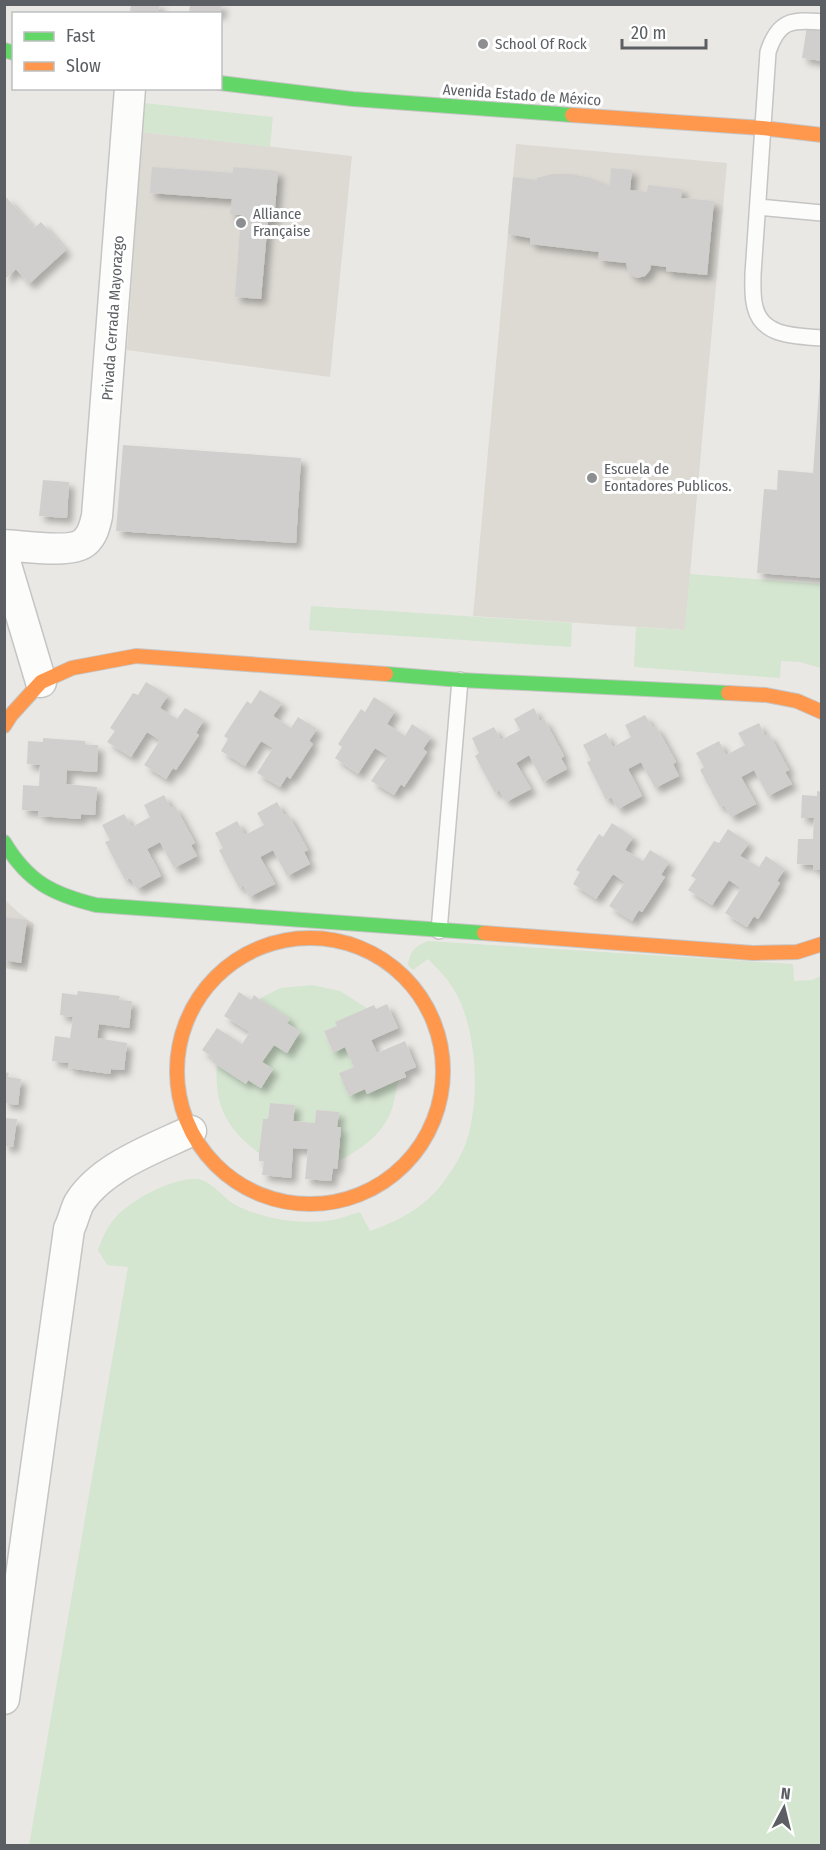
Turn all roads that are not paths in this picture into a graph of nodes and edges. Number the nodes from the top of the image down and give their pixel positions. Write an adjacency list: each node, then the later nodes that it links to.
1 (822, 22): 4 (lane)
2 (222, 83): 4 (street, Avenida Estado de México)
3 (130, 90): 9 (street, Privada Cerrada Mayorazgo)
4 (762, 128): 5 (street, Avenida Estado de México); 6 (lane)
5 (822, 135)
6 (758, 207): 7 (lane); 8 (lane)
7 (822, 213)
8 (822, 338)
9 (4, 545)
10 (4, 558): 12 (street)
11 (460, 680): 12 (street); 14 (street); 17 (lane)
12 (41, 682): 13 (street)
13 (7, 711)
14 (822, 712)
15 (4, 842): 16 (street)
16 (324, 930): 17 (street); 19 (street); 19 (street)
17 (439, 931): 18 (street)
18 (822, 944)
19 (191, 1131): 20 (street)
20 (4, 1699)

